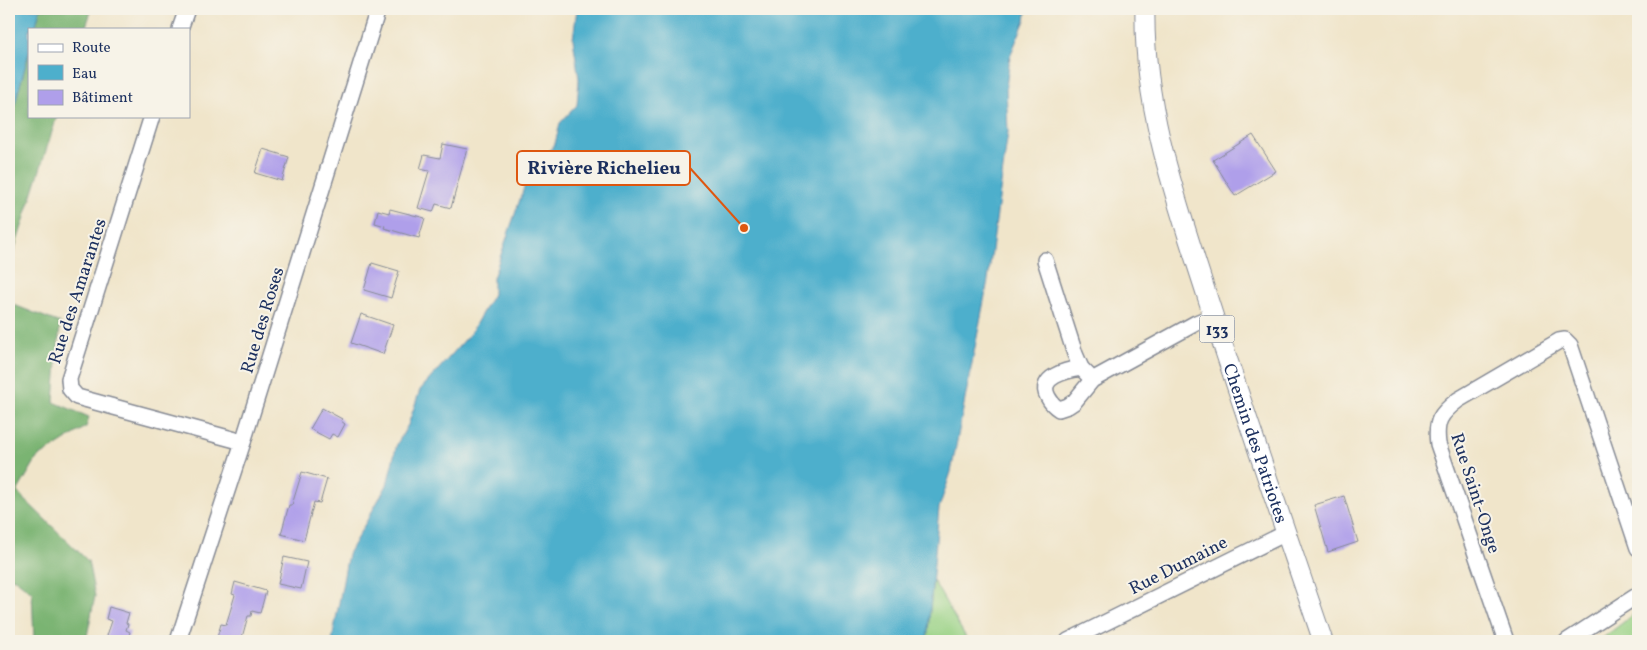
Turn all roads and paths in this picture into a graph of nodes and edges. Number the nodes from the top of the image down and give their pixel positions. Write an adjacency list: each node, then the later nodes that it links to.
1 (187, 9): 4 (street)
2 (378, 9): 10 (street, Rue des Roses)
3 (1145, 9): 7 (main road, Chemin des Patriotes / 133)
4 (180, 28)
5 (151, 118): 10 (street, Rue des Amarantes)
6 (1045, 260): 8 (street)
7 (1213, 316): 9 (street); 11 (main road, Chemin des Patriotes / 133)
8 (1081, 368): 9 (street); 9 (street)
9 (1092, 380)
10 (243, 442): 15 (street, Rue des Roses)
11 (1286, 532): 14 (street, Rue Dumaine); 17 (main road, Chemin des Patriotes / 133)
12 (1638, 548): 18 (street, Rue Saint-Onge)
13 (1638, 595): 19 (street)
14 (1089, 636): 16 (street, Rue Dumaine)
15 (178, 641)
16 (1068, 641)
17 (1323, 641)
18 (1506, 641)
19 (1567, 641)

